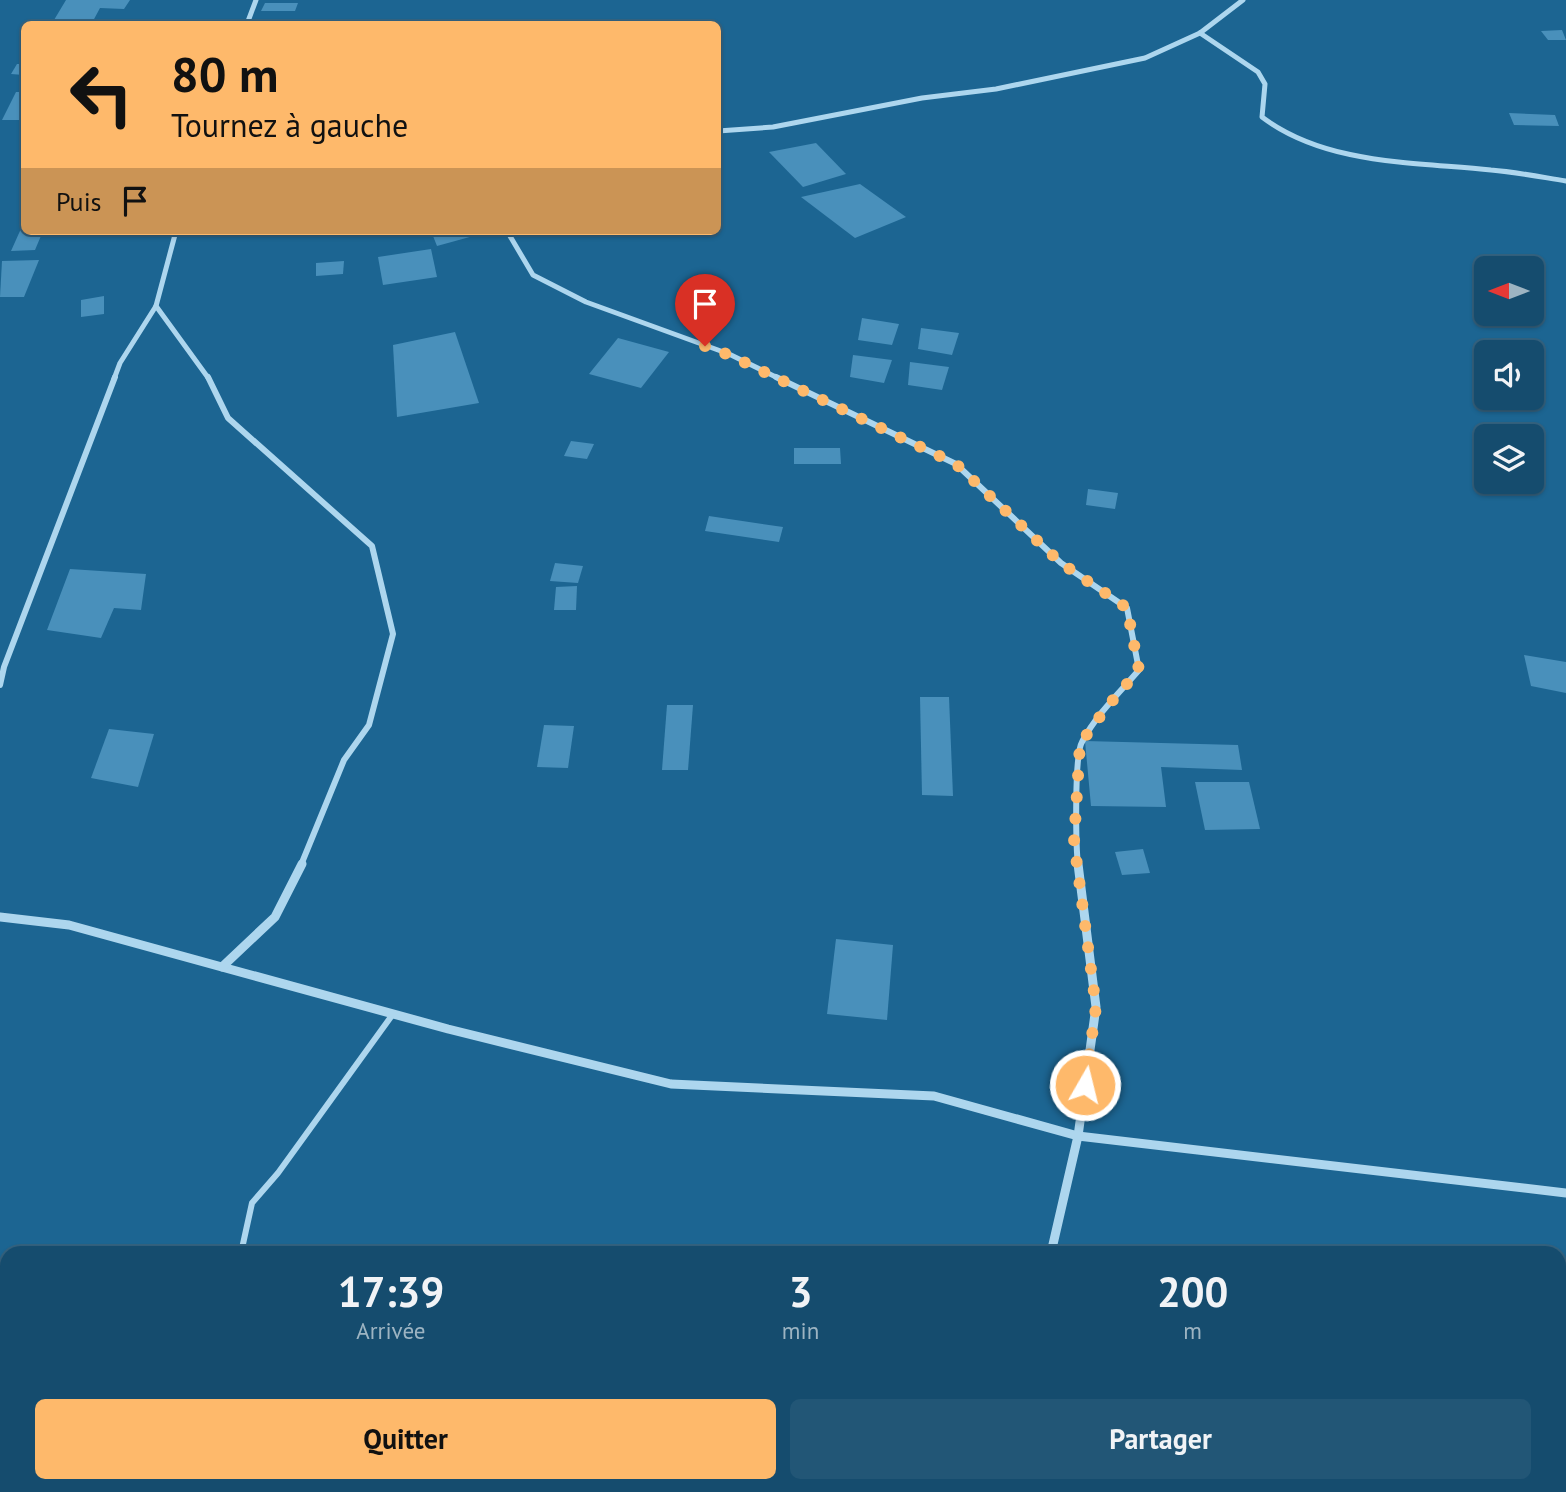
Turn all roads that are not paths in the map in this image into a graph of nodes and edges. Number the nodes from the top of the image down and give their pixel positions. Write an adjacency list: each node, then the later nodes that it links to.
1 (256, 0): 3 (street)
2 (1243, 0): 4 (street)
3 (248, 21)
4 (1200, 33): 5 (street); 6 (street)
5 (721, 131)
6 (1566, 181)
7 (175, 235): 9 (street)
8 (509, 235): 14 (street)
9 (156, 306): 10 (street); 12 (street)
10 (0, 685)
11 (0, 917): 12 (street)
12 (222, 967): 13 (street)
13 (393, 1014): 14 (street); 16 (lane)
14 (1078, 1136): 15 (street); 17 (street)
15 (1566, 1193)
16 (243, 1246)
17 (1053, 1246)

